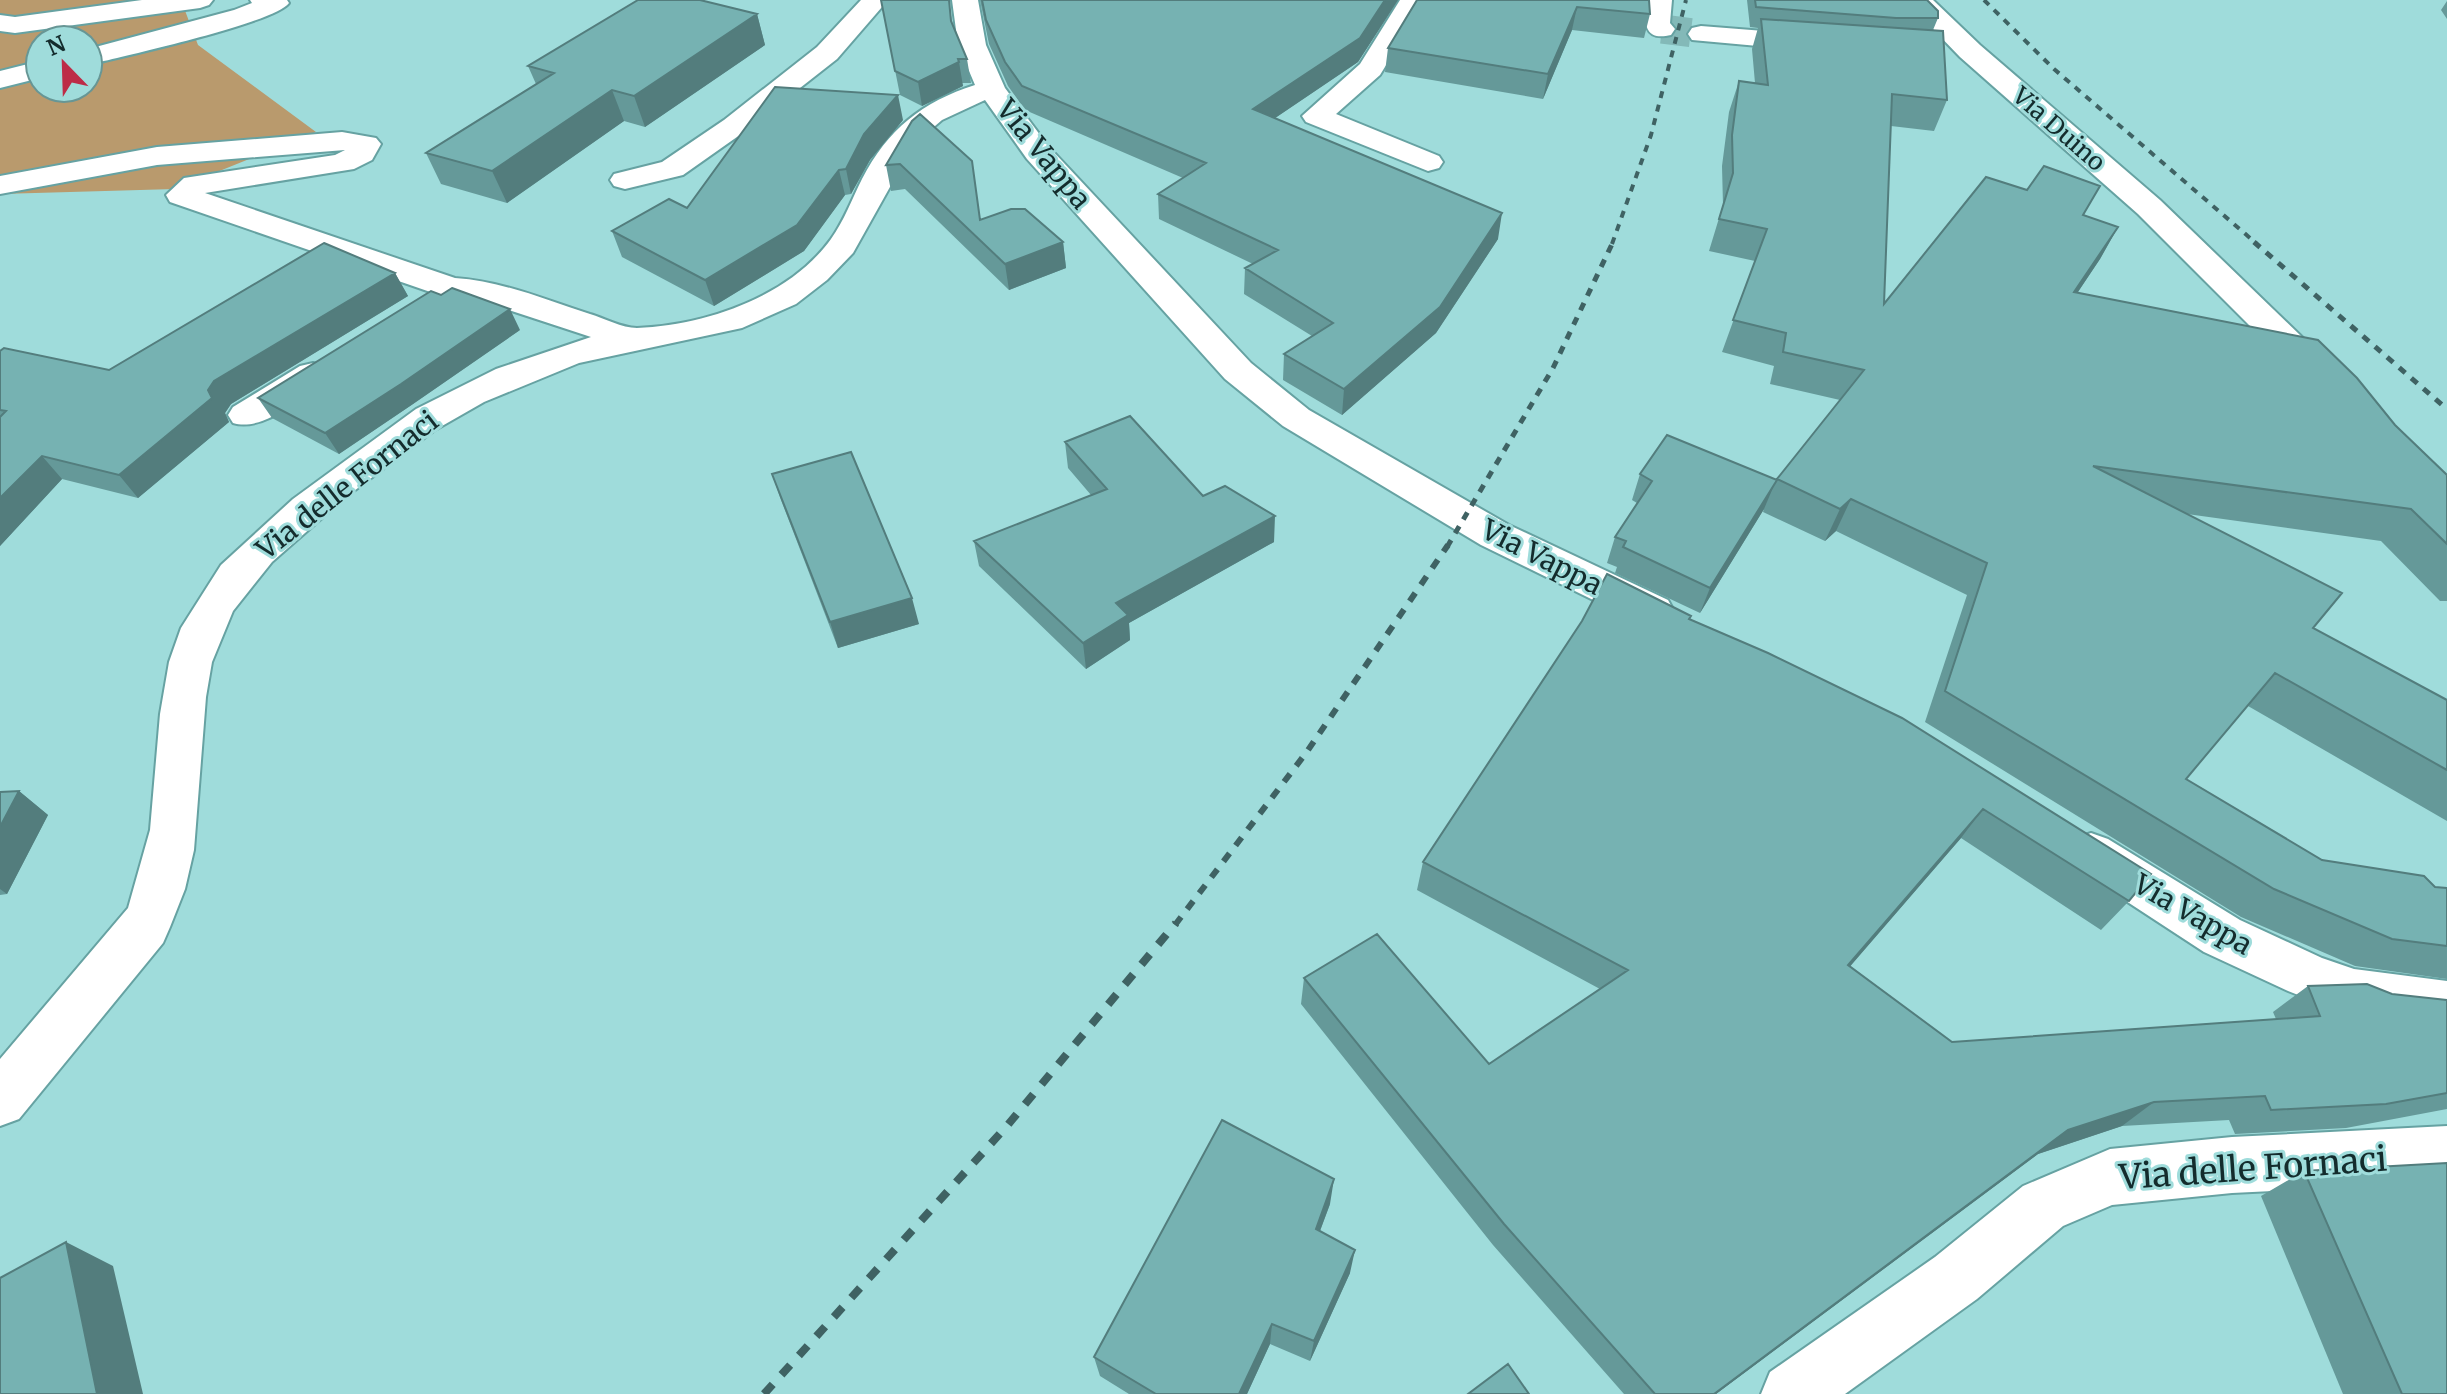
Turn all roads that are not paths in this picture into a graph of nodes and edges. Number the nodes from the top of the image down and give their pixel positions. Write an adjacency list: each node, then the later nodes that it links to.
1 (200, 0): 9 (street)
2 (263, 0): 15 (street)
3 (875, 0): 20 (street)
4 (965, 0): 18 (street, Via Vappa)
5 (1405, 0): 6 (street)
6 (1413, 0): 19 (street)
7 (1659, 0): 10 (street)
8 (1918, 0): 14 (street, Via Duino)
9 (0, 23)
10 (1662, 29)
11 (1701, 34): 12 (street)
12 (1842, 45)
13 (1929, 50): 14 (street)
14 (1970, 51): 26 (street, Via Duino)
15 (104, 53)
16 (24, 73): 17 (street)
17 (0, 80)
18 (991, 89): 24 (street, Via delle Fornaci); 28 (street, Via Vappa)
19 (1428, 162)
20 (625, 180)
21 (0, 185): 22 (street)
22 (451, 288): 23 (street); 24 (street)
23 (412, 312)
24 (633, 339): 31 (street, Via delle Fornaci)
25 (335, 360): 27 (street)
26 (2340, 394)
27 (246, 415)
28 (1680, 624)
29 (2057, 832): 30 (street, Via Vappa)
30 (2447, 1005)
31 (0, 1100)
32 (2447, 1154): 33 (street, Via delle Fornaci)
33 (1792, 1394)

